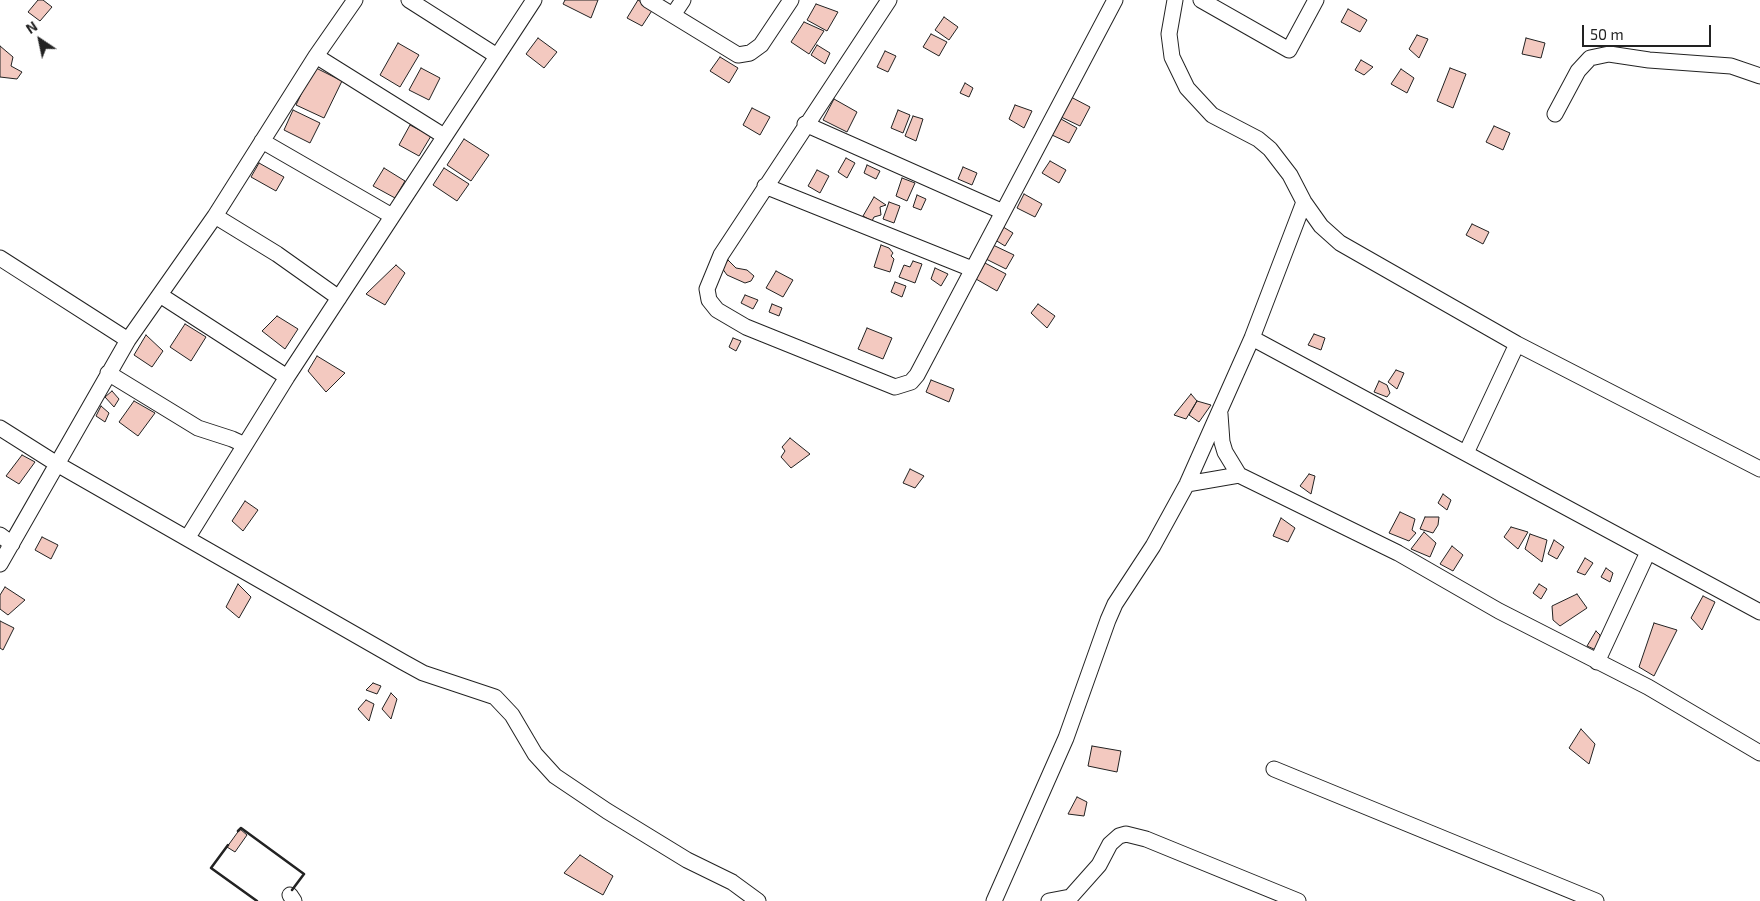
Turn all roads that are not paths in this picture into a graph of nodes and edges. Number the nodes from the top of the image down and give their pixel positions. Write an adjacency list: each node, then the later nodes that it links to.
1 (355, 0): 13 (street)
2 (409, 0): 14 (street)
3 (534, 0): 14 (street)
4 (648, 0): 12 (street)
5 (683, 0): 12 (street)
6 (791, 0): 12 (street)
7 (889, 0): 17 (street)
8 (1115, 0): 22 (street)
9 (1175, 0): 21 (street)
10 (1201, 0): 11 (street)
11 (1316, 0)
12 (672, 15)
13 (316, 56): 18 (street); 19 (street)
14 (497, 56): 18 (street)
15 (1760, 76): 16 (street)
16 (1554, 114)
17 (805, 124): 20 (street); 22 (street)
18 (444, 136): 24 (street)
19 (262, 141): 23 (street); 24 (street)
20 (765, 186): 26 (street); 26 (street)
21 (1304, 202): 29 (street); 31 (street)
22 (1002, 211): 26 (street)
23 (215, 216): 27 (street); 28 (street)
24 (392, 216): 28 (street)
25 (0, 258): 30 (street)
26 (972, 270)
27 (160, 295): 30 (street); 33 (street)
28 (339, 298): 33 (street)
29 (1252, 338): 34 (street); 37 (street)
30 (128, 340): 32 (street)
31 (1517, 344): 37 (street); 39 (street)
32 (108, 373): 36 (street); 38 (street)
33 (286, 377): 36 (street)
34 (1220, 409): 40 (street); 41 (street)
35 (0, 428): 38 (street)
36 (244, 446): 42 (street)
37 (1466, 453): 44 (street)
38 (57, 464): 42 (street); 43 (street)
39 (1760, 469)
40 (1239, 475): 41 (street); 47 (street)
41 (1187, 484): 52 (street)
42 (188, 538): 51 (street)
43 (6, 539): 45 (street)
44 (1648, 552): 46 (street); 47 (street)
45 (0, 564)
46 (1760, 612)
47 (1597, 662): 48 (street)
48 (1760, 752)
49 (1274, 769): 55 (street)
50 (1069, 899): 53 (street); 54 (street)
51 (758, 901)
52 (994, 901)
53 (1049, 901)
54 (1298, 901)
55 (1596, 901)

